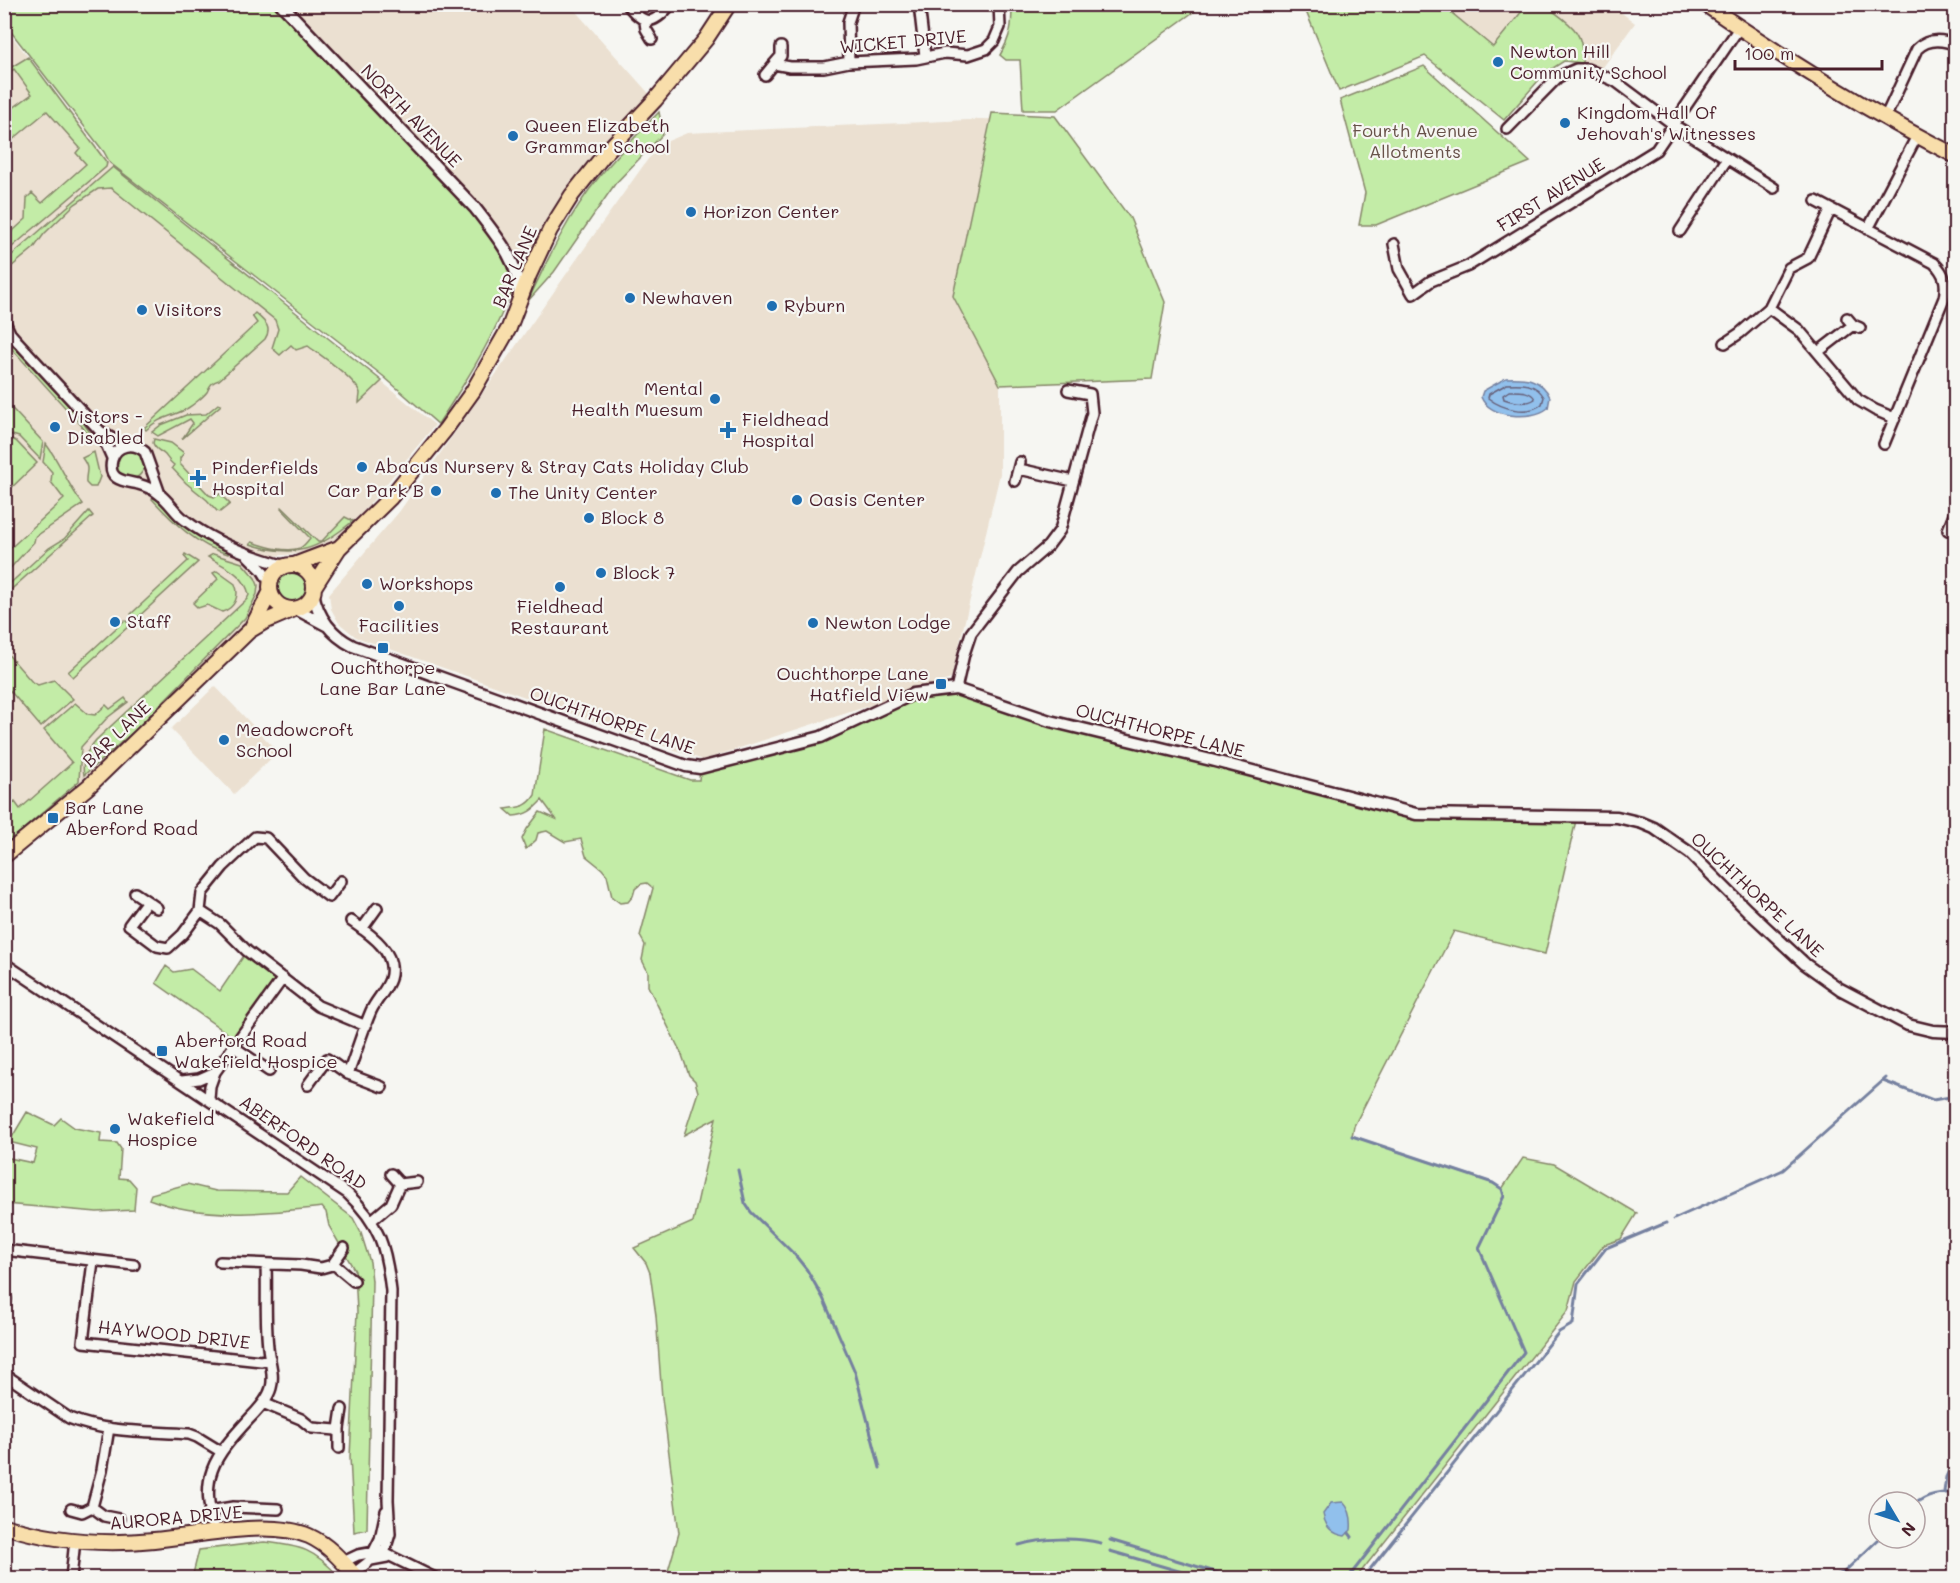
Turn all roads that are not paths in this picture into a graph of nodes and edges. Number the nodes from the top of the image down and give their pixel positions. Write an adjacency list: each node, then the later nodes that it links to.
1 (281, 4): 30 (street, NORTH AVENUE)
2 (627, 4): 9 (street)
3 (671, 4): 9 (street)
4 (729, 4): 31 (main road, BAR LANE)
5 (854, 4): 15 (street)
6 (919, 4): 14 (street)
7 (999, 4): 14 (street, WICKET DRIVE)
8 (1705, 4): 10 (main road)
9 (645, 22): 11 (street)
10 (1739, 28): 18 (main road); 19 (street, FIRST AVENUE)
11 (652, 39)
12 (1956, 45): 18 (street)
13 (781, 47): 16 (street)
14 (925, 56): 15 (street, WICKET DRIVE)
15 (849, 62): 16 (street, WICKET DRIVE)
16 (774, 64): 17 (street)
17 (765, 75)
18 (1885, 118): 21 (main road)
19 (1674, 125): 20 (street); 23 (street); 29 (street, FIRST AVENUE)
20 (1507, 129)
21 (1917, 136): 22 (main road); 27 (street)
22 (1956, 156)
23 (1727, 159): 24 (street); 28 (street)
24 (1774, 188)
25 (1816, 201): 26 (street)
26 (1831, 209): 27 (street); 33 (street)
27 (1868, 229): 40 (street)
28 (1680, 231)
29 (1394, 244)
30 (508, 257): 31 (street); 32 (street, NORTH AVENUE)
31 (535, 261): 32 (main road, BAR LANE)
32 (518, 302): 52 (main road, BAR LANE)
33 (1768, 308): 37 (street); 38 (street)
34 (4, 320): 36 (street)
35 (1853, 324): 38 (street)
36 (7, 332): 41 (street)
37 (1725, 343)
38 (1818, 352): 40 (street)
39 (1068, 390): 47 (street)
40 (1894, 418): 42 (street)
41 (100, 431): 43 (street); 44 (street)
42 (1884, 444)
43 (124, 446): 44 (street); 45 (street)
44 (112, 458): 48 (street)
45 (149, 467): 48 (street); 49 (street)
46 (1016, 480): 47 (street)
47 (1073, 481): 60 (street)
48 (135, 483): 49 (street)
49 (160, 494): 53 (street)
50 (1956, 510): 51 (street)
51 (1948, 530)
52 (339, 548): 54 (main road, BAR LANE); 56 (main road, BAR LANE)
53 (246, 554): 54 (street); 55 (street)
54 (290, 565): 55 (main road); 56 (main road)
55 (270, 588): 57 (main road); 59 (main road, BAR LANE)
56 (314, 590): 57 (main road); 58 (street, OUCHTHORPE LANE)
57 (294, 609): 58 (street, OUCHTHORPE LANE); 59 (main road, BAR LANE)
58 (326, 625): 60 (street, OUCHTHORPE LANE)
59 (249, 631): 61 (main road, BAR LANE)
60 (956, 689): 73 (street, OUCHTHORPE LANE)
61 (4, 856)
62 (341, 881): 67 (street)
63 (135, 893): 64 (street)
64 (147, 901): 65 (street); 67 (street)
65 (157, 908)
66 (376, 908): 69 (street)
67 (200, 911): 71 (street)
68 (351, 921): 69 (street)
69 (362, 929): 72 (street)
70 (4, 963): 80 (street, ABERFORD ROAD)
71 (283, 978): 72 (street); 74 (street)
72 (366, 1026): 79 (street)
73 (1956, 1032)
74 (234, 1047): 75 (street); 77 (street)
75 (257, 1063): 76 (street); 78 (street)
76 (269, 1071)
77 (215, 1072): 80 (street); 83 (street)
78 (250, 1073)
79 (348, 1074): 81 (street); 82 (street)
80 (182, 1081): 83 (street, ABERFORD ROAD)
81 (308, 1085)
82 (382, 1087)
83 (209, 1099): 87 (street, ABERFORD ROAD)
84 (391, 1174): 86 (street)
85 (417, 1182): 86 (street)
86 (400, 1184): 87 (street)
87 (372, 1220): 104 (street, ABERFORD ROAD)
88 (344, 1248): 94 (street)
89 (4, 1250): 90 (street)
90 (93, 1261): 93 (street); 96 (street, HAYWOOD DRIVE)
91 (220, 1262): 92 (street)
92 (266, 1264): 94 (street); 96 (street)
93 (134, 1265)
94 (332, 1265): 95 (street)
95 (354, 1281)
96 (270, 1358): 98 (street)
97 (4, 1374): 100 (street)
98 (263, 1403): 101 (street); 103 (street)
99 (342, 1409): 101 (street)
100 (109, 1428): 103 (street); 105 (street)
101 (339, 1429): 102 (street)
102 (339, 1448)
103 (220, 1451): 108 (street)
104 (388, 1500): 113 (street); 114 (street)
105 (92, 1507): 106 (street); 109 (street)
106 (71, 1509)
107 (278, 1509): 108 (street)
108 (209, 1511): 111 (street)
109 (118, 1519)
110 (4, 1526): 112 (main road, AURORA DRIVE)
111 (216, 1533): 112 (main road, AURORA DRIVE); 115 (main road, AURORA DRIVE)
112 (75, 1540): 117 (street)
113 (374, 1551): 114 (street); 115 (street)
114 (388, 1556): 116 (street); 118 (street)
115 (343, 1562): 116 (main road)
116 (355, 1576)
117 (71, 1578)
118 (435, 1578)

